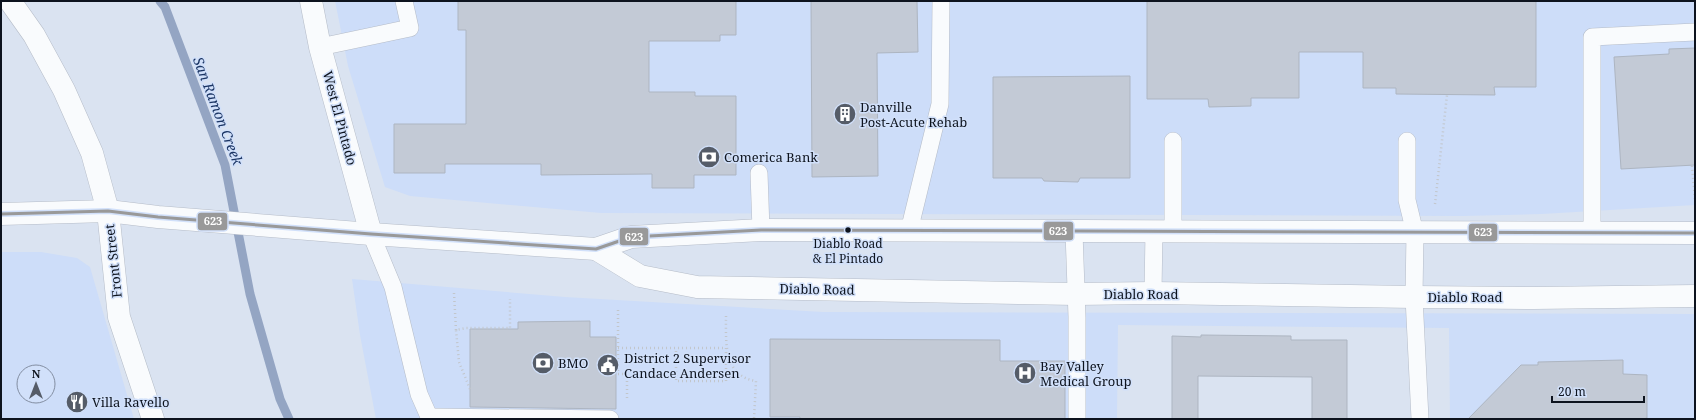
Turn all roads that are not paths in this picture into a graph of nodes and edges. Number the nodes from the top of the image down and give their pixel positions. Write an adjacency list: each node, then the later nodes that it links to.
1 (10, 1): 10 (street, Front Street)
2 (311, 1): 6 (street, West El Pintado)
3 (404, 1): 6 (lane)
4 (941, 1): 13 (lane)
5 (1695, 32): 17 (lane)
6 (320, 47): 19 (street, West El Pintado)
7 (1173, 141): 15 (lane)
8 (1407, 141): 16 (lane)
9 (759, 173): 12 (lane)
10 (108, 211): 11 (street, Diablo Road); 19 (street, Diablo Road); 26 (street, Front Street)
11 (1, 214)
12 (761, 230): 13 (street, Diablo Road); 20 (street, Diablo Road)
13 (909, 231): 14 (street, Diablo Road)
14 (1074, 232): 15 (street, Diablo Road); 22 (lane)
15 (1163, 232): 16 (street, Diablo Road); 21 (lane)
16 (1415, 233): 17 (street, Diablo Road); 24 (lane)
17 (1592, 233): 18 (street, Diablo Road)
18 (1695, 233)
19 (371, 234): 20 (street, Diablo Road); 25 (lane)
20 (596, 249): 22 (street, Diablo Road)
21 (1154, 293): 22 (street, Diablo Road); 24 (street, Diablo Road)
22 (1076, 294): 28 (lane)
23 (1695, 296): 24 (street, Diablo Road)
24 (1414, 297): 29 (lane)
25 (430, 418): 27 (lane)
26 (153, 419)
27 (610, 419)
28 (1077, 419)
29 (1420, 419)

